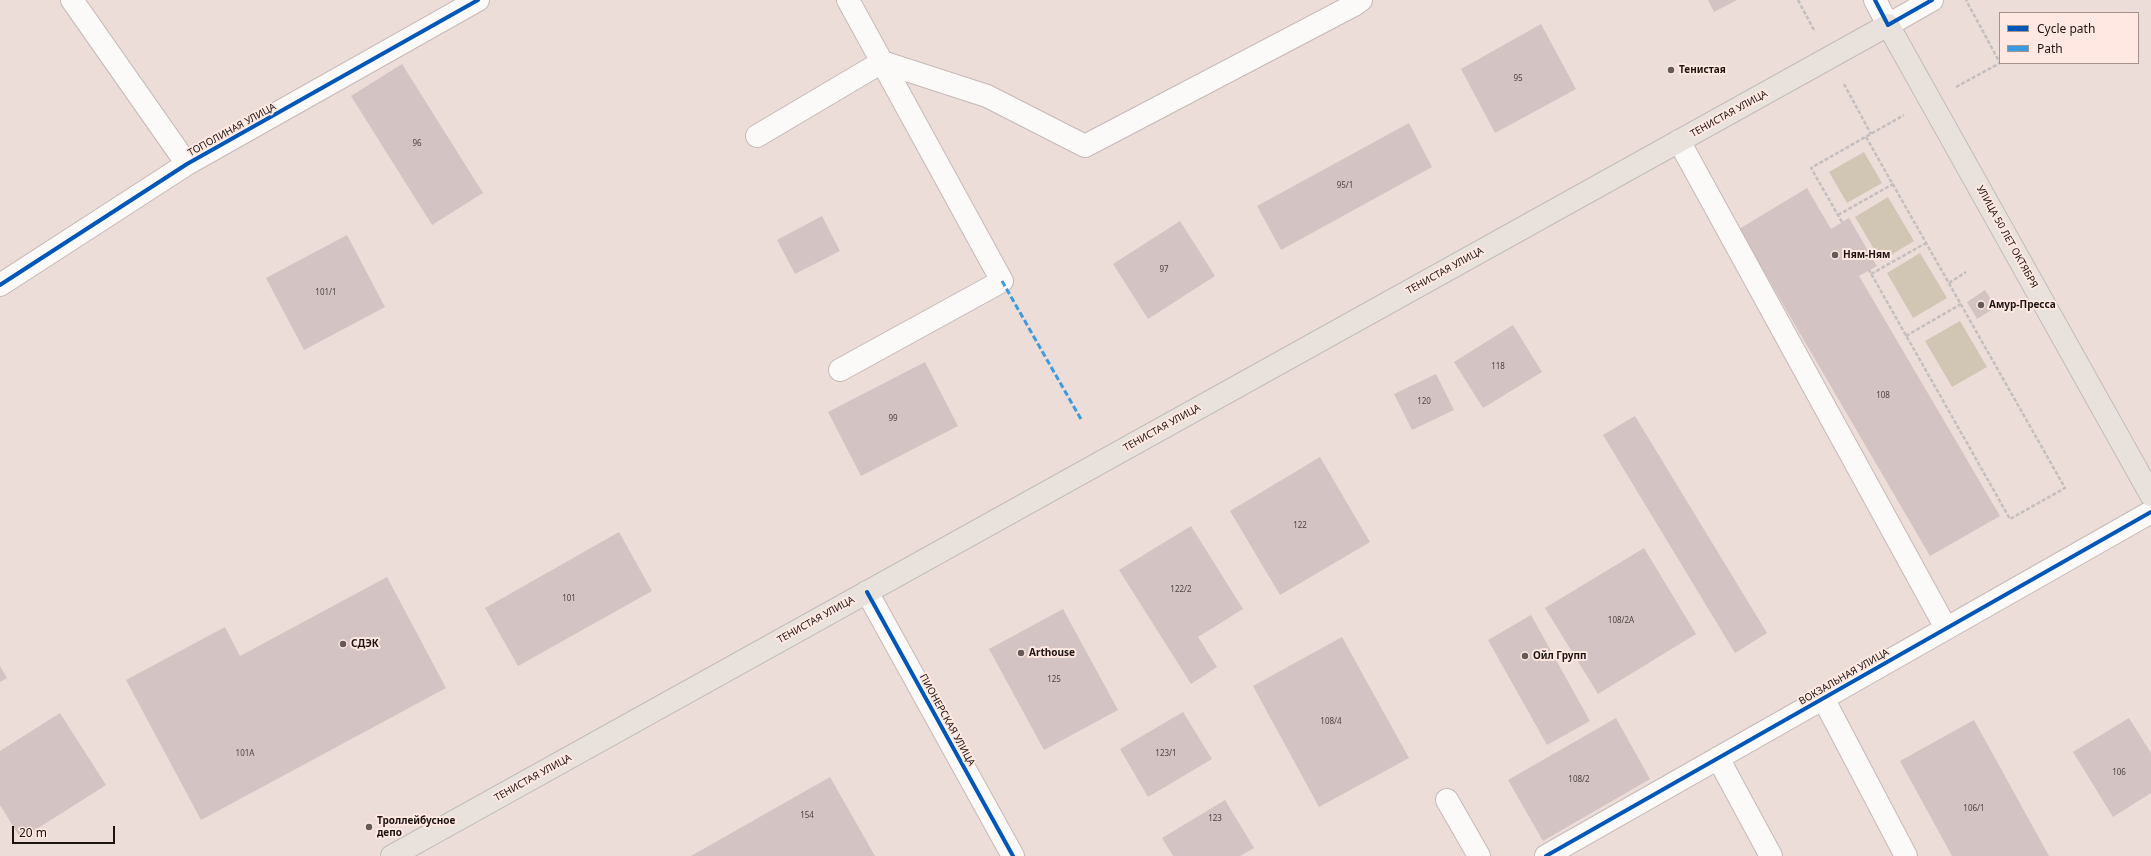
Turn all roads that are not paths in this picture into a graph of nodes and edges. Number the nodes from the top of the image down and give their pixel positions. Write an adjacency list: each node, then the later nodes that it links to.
1 (72, 0): 11 (street)
2 (478, 0): 11 (street, ТОПОЛИНАЯ УЛИЦА)
3 (848, 0): 8 (street)
4 (1361, 0): 8 (street)
5 (1875, 0): 7 (street, УЛИЦА 50 ЛЕТ ОКТЯБРЯ)
6 (1932, 0): 7 (street, ТЕНИСТАЯ УЛИЦА)
7 (1888, 25): 10 (main road, ТЕНИСТАЯ УЛИЦА); 14 (main road, УЛИЦА 50 ЛЕТ ОКТЯБРЯ)
8 (882, 62): 9 (street); 13 (street)
9 (757, 136)
10 (1679, 142): 16 (main road, ТЕНИСТАЯ УЛИЦА); 17 (street)
11 (187, 164): 12 (street, ТОПОЛИНАЯ УЛИЦА)
12 (0, 285)
13 (840, 370)
14 (2151, 495)
15 (2151, 512): 17 (street, ВОКЗАЛЬНАЯ УЛИЦА)
16 (867, 592): 21 (main road, ТЕНИСТАЯ УЛИЦА); 22 (street, ПИОНЕРСКАЯ УЛИЦА)
17 (1946, 628): 18 (street, ВОКЗАЛЬНАЯ УЛИЦА)
18 (1823, 698): 19 (street, ВОКЗАЛЬНАЯ УЛИЦА); 26 (street)
19 (1718, 758): 24 (street, ВОКЗАЛЬНАЯ УЛИЦА); 25 (street)
20 (1448, 800): 23 (street)
21 (392, 856)
22 (1013, 856)
23 (1479, 856)
24 (1546, 856)
25 (1771, 856)
26 (1906, 856)

